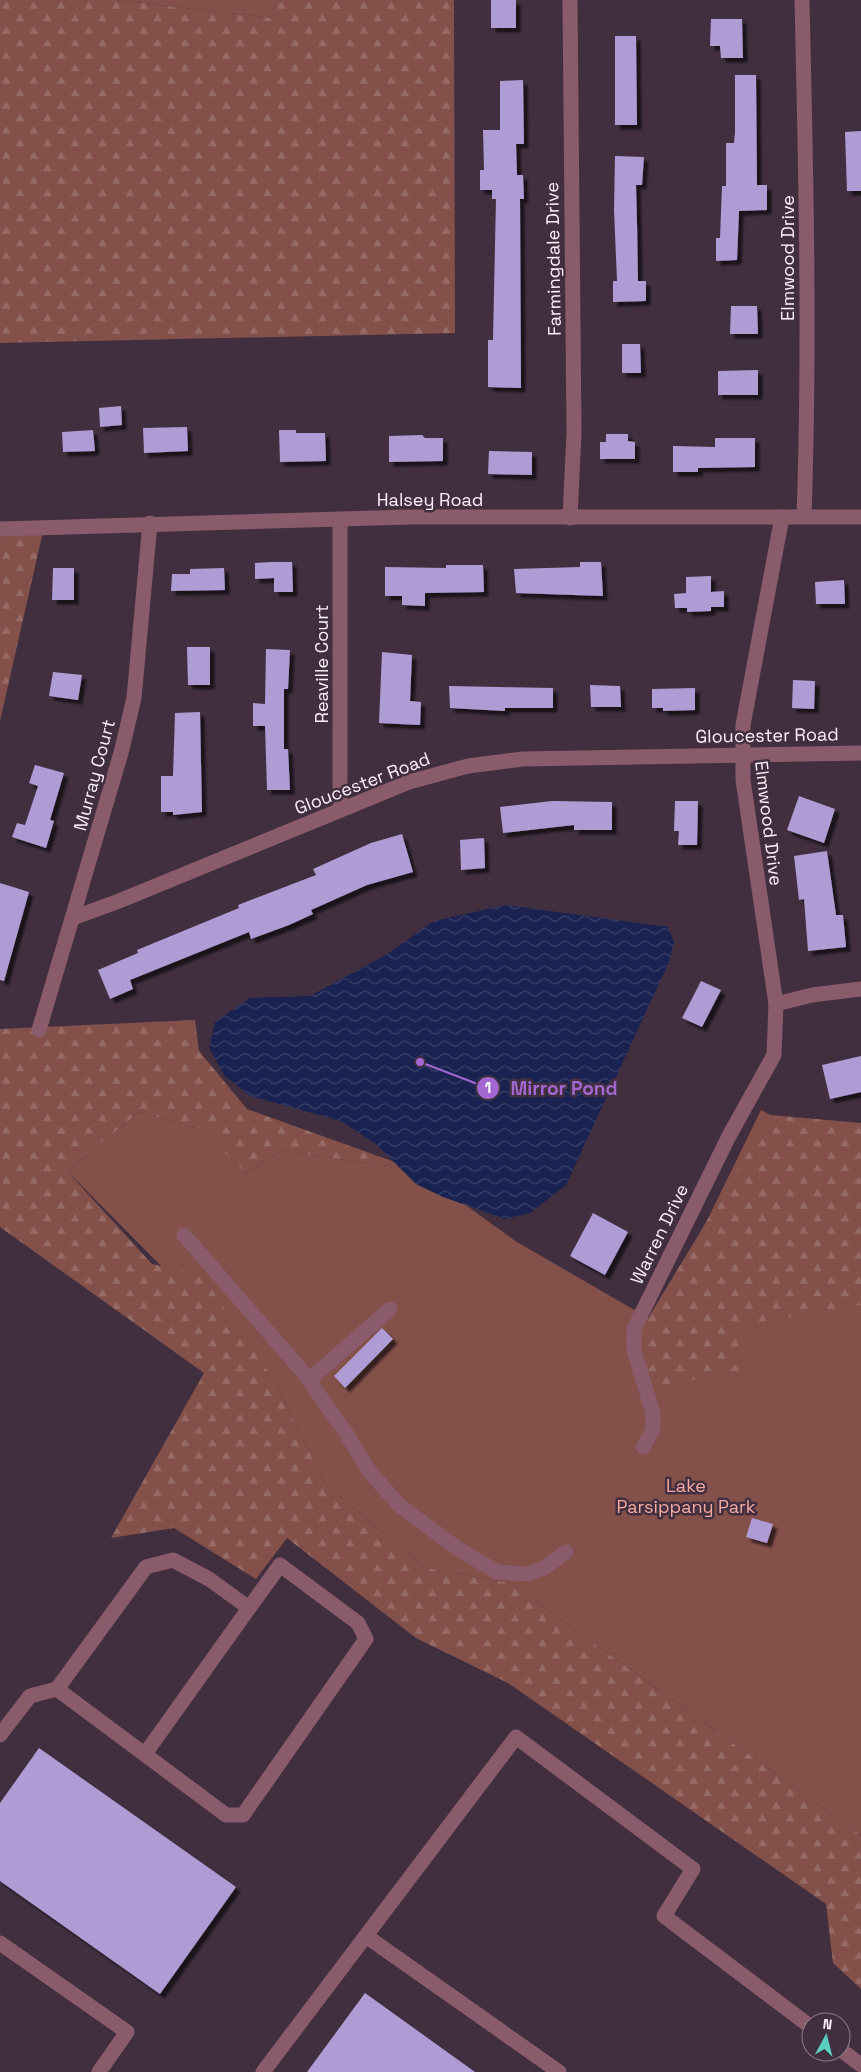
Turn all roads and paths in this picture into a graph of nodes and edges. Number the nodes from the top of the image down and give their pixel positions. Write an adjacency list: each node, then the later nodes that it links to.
1 (570, 0): 7 (street, Farmingdale Drive)
2 (802, 0): 3 (street, Elmwood Drive)
3 (804, 516): 4 (street, Halsey Road); 5 (street, Halsey Road)
4 (782, 517): 7 (street, Halsey Road); 11 (street, Elmwood Drive)
5 (861, 517)
6 (340, 518): 7 (street, Halsey Road); 8 (street, Halsey Road); 12 (street, Reaville Court)
7 (570, 518)
8 (150, 523): 9 (street, Halsey Road); 13 (street, Murray Court)
9 (0, 528)
10 (861, 753): 11 (street, Gloucester Road)
11 (742, 754): 12 (street, Gloucester Road); 15 (street, Elmwood Drive)
12 (340, 810): 13 (street, Gloucester Road)
13 (73, 918): 16 (street, Murray Court)
14 (861, 989): 15 (street)
15 (776, 1004): 17 (street, Elmwood Drive)
16 (39, 1030)
17 (775, 1047): 21 (street, Warren Drive)
18 (184, 1235): 20 (street)
19 (390, 1309): 20 (street)
20 (309, 1380): 22 (street)
21 (643, 1447)
22 (566, 1552)
23 (249, 1608): 24 (street); 26 (street); 26 (street)
24 (57, 1689): 25 (street); 26 (street)
25 (0, 1736)
26 (144, 1754)
27 (366, 1936): 29 (street); 31 (street); 32 (street)
28 (0, 1943): 30 (street)
29 (801, 2020)
30 (98, 2072)
31 (263, 2072)
32 (559, 2072)

